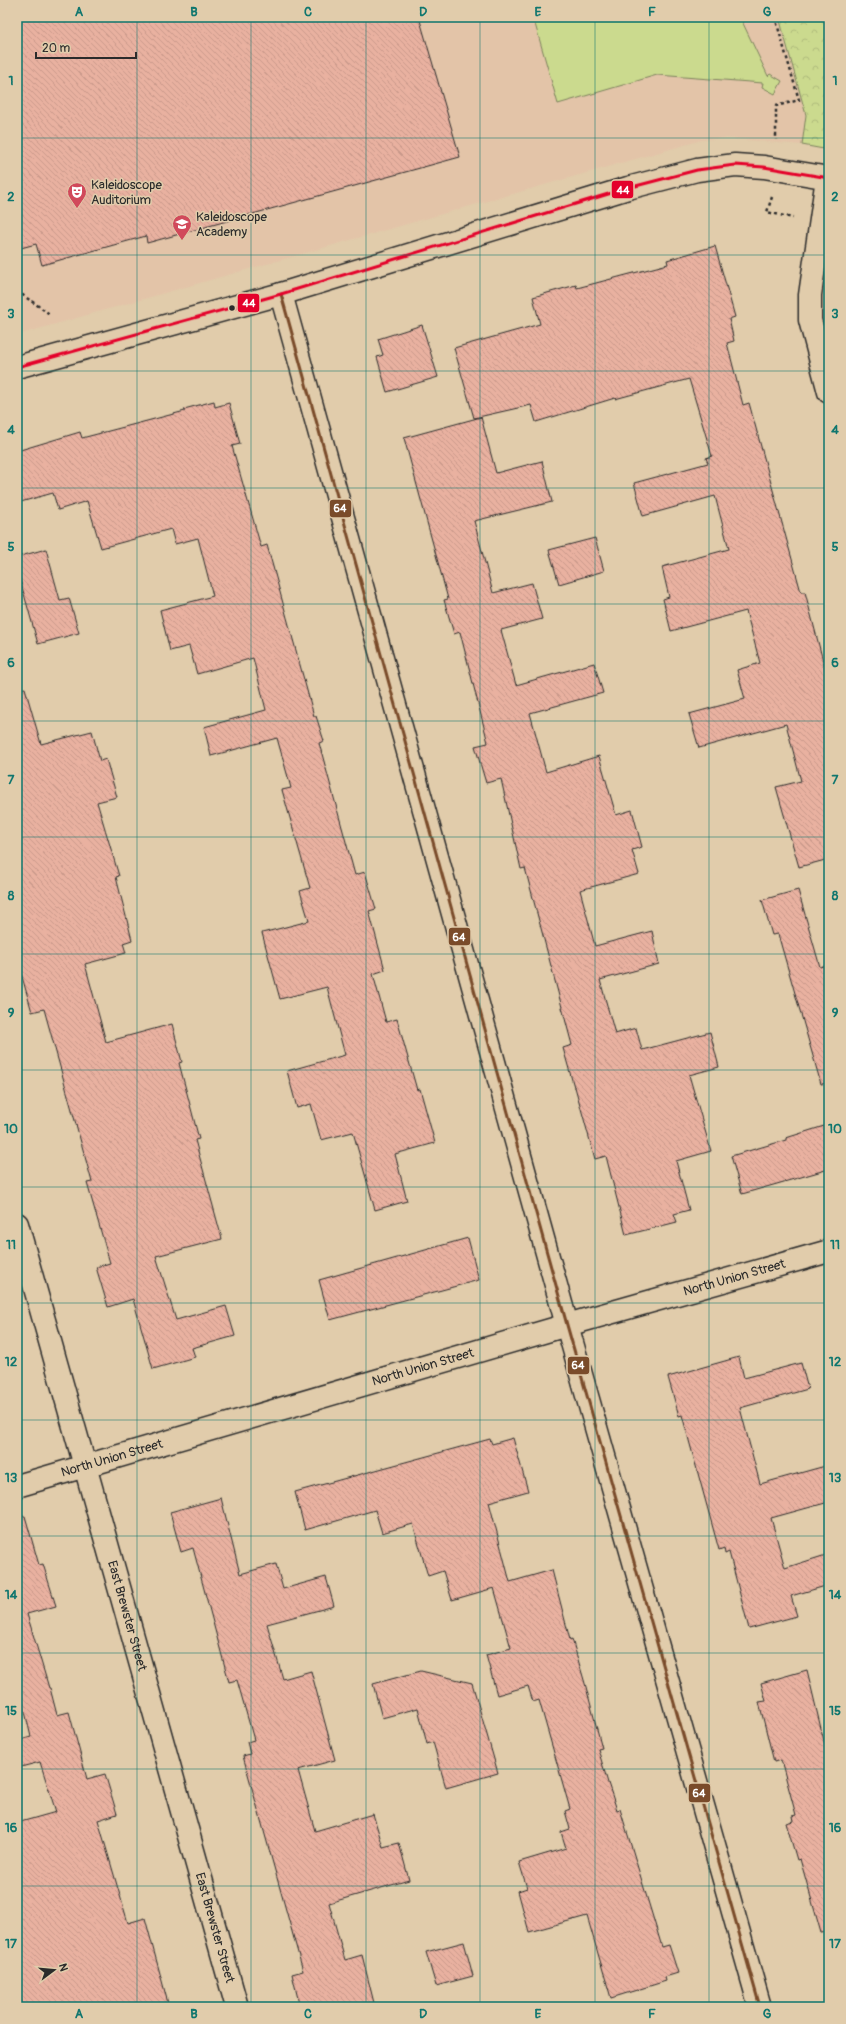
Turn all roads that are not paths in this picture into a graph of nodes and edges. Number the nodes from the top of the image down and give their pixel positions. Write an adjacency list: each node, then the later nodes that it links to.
1 (828, 178): 2 (street); 4 (street)
2 (281, 294): 3 (street); 7 (street)
3 (17, 367)
4 (829, 392)
5 (17, 1224): 8 (street, East Brewster Street)
6 (829, 1251): 7 (street, North Union Street)
7 (567, 1325): 8 (street, North Union Street); 11 (street)
8 (86, 1467): 9 (street, North Union Street); 10 (street, East Brewster Street)
9 (17, 1486)
10 (237, 2007)
11 (760, 2007)

